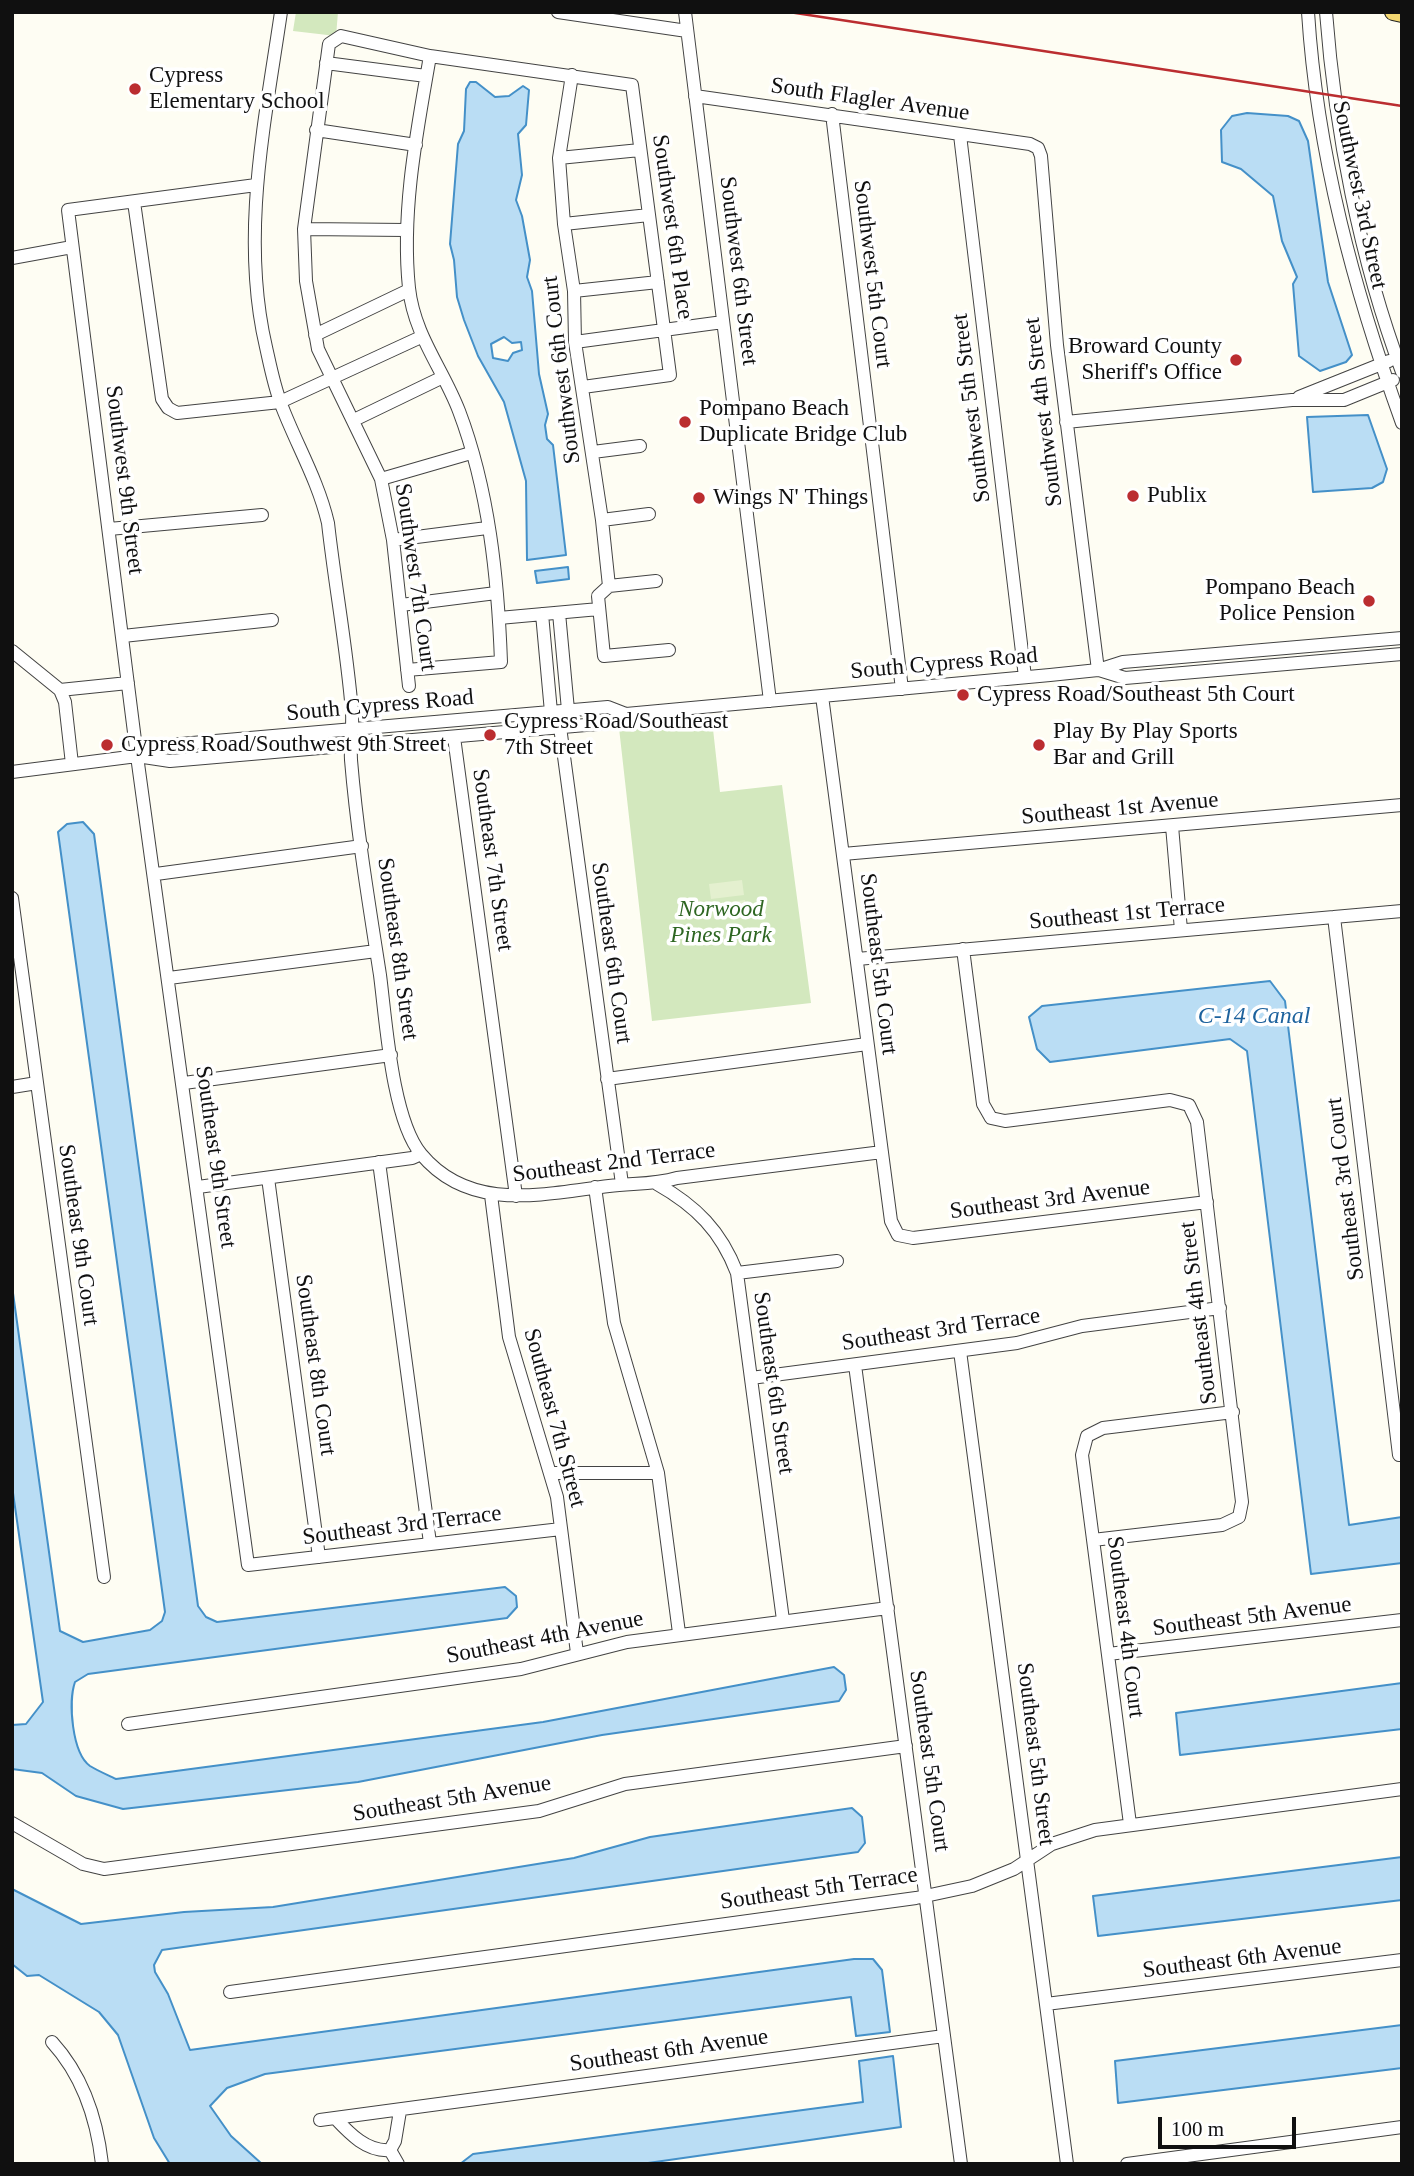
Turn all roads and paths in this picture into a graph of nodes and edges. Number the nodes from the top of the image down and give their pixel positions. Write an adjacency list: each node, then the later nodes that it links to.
1 (281, 12): 21 (street, Southeast 8th Street)
2 (558, 12): 8 (street)
3 (685, 12): 8 (street, Southwest 6th Street)
4 (1308, 12): 38 (street, Southwest 3rd Street)
5 (1326, 12): 37 (street, Southwest 3rd Street)
6 (1393, 12): 7 (main road)
7 (1402, 14)
8 (687, 31): 13 (street, Southwest 6th Street)
9 (430, 56): 10 (street, Southwest 7th Court); 11 (street); 12 (street)
10 (326, 63): 12 (street); 15 (street, Southwest 7th Court)
11 (572, 75): 19 (street, Southwest 6th Place); 20 (street, Southwest 6th Court)
12 (426, 76): 17 (street)
13 (695, 96): 14 (street, South Flagler Avenue); 32 (street, Southwest 6th Street)
14 (832, 114): 16 (street, South Flagler Avenue); 78 (street, Southwest 5th Court)
15 (316, 130): 17 (street); 25 (street, Southwest 7th Court)
16 (960, 135): 18 (street, South Flagler Avenue); 75 (street, Southwest 5th Street)
17 (416, 145): 26 (street)
18 (1038, 148): 47 (street, Southwest 4th Street)
19 (640, 150): 20 (street); 23 (street, Southwest 6th Place)
20 (559, 158): 24 (street, Southwest 6th Court)
21 (256, 186): 22 (street); 45 (street, Southeast 8th Street)
22 (134, 202): 27 (street, Southwest 9th Street); 45 (street)
23 (649, 215): 24 (street); 29 (street, Southwest 6th Place)
24 (564, 224): 31 (street, Southwest 6th Court)
25 (304, 229): 26 (street); 34 (street, Southwest 7th Court)
26 (406, 230): 30 (street)
27 (72, 247): 28 (street); 57 (street, Southwest 9th Street)
28 (12, 258)
29 (658, 282): 31 (street); 33 (street, Southwest 6th Place)
30 (409, 290): 34 (street); 35 (street)
31 (575, 291): 36 (street, Southwest 6th Court)
32 (723, 321): 33 (street); 81 (street, Southwest 6th Street)
33 (664, 330): 36 (street); 43 (street, Southwest 6th Place)
34 (315, 335): 41 (street, Southwest 7th Court)
35 (421, 337): 40 (street); 41 (street)
36 (575, 342): 43 (street, Southwest 6th Court)
37 (1397, 359): 38 (street); 39 (street, Southwest 3rd Street)
38 (1381, 364): 42 (street, Southwest 3rd Street); 44 (street)
39 (1402, 374): 42 (street)
40 (443, 377): 46 (street); 51 (street)
41 (332, 379): 45 (street); 46 (street, Southwest 7th Court)
42 (1387, 382): 44 (street); 48 (street, Southwest 3rd Street)
43 (583, 387): 50 (street, Southwest 6th Court)
44 (1292, 400): 47 (street)
45 (280, 402): 86 (street, Southeast 8th Street)
46 (354, 419): 52 (street, Southwest 7th Court)
47 (1066, 422): 74 (street, Southwest 4th Street)
48 (1402, 424)
49 (640, 446): 50 (street)
50 (593, 452): 55 (street, Southwest 6th Court)
51 (471, 453): 52 (street); 56 (street)
52 (381, 479): 58 (street, Southwest 7th Court)
53 (649, 514): 55 (street)
54 (262, 515): 57 (street)
55 (602, 520): 60 (street, Southwest 6th Court)
56 (487, 528): 58 (street); 61 (street)
57 (109, 529): 68 (street, Southwest 9th Street)
58 (393, 540): 62 (street, Southwest 7th Court)
59 (656, 581): 60 (street)
60 (609, 586): 63 (street, Southwest 6th Court)
61 (496, 593): 62 (street); 66 (street)
62 (401, 605): 73 (street, Southwest 7th Court)
63 (599, 609): 64 (street); 70 (street, Southwest 6th Court)
64 (559, 612): 65 (street); 82 (street)
65 (542, 614): 66 (street); 83 (street)
66 (499, 618): 73 (street)
67 (272, 620): 68 (street)
68 (123, 636): 76 (street, Southwest 9th Street)
69 (1402, 638): 74 (street, South Cypress Road)
70 (669, 650)
71 (12, 651): 79 (street)
72 (1402, 654): 74 (street, South Cypress Road)
73 (407, 670): 77 (street, Southwest 7th Court)
74 (1098, 670): 75 (street, South Cypress Road)
75 (1025, 677): 78 (street, South Cypress Road)
76 (128, 683): 79 (street); 89 (street, Southwest 9th Street)
77 (409, 685)
78 (902, 689): 80 (street, South Cypress Road)
79 (60, 690): 90 (street)
80 (822, 696): 81 (street, South Cypress Road); 95 (street, Southeast 5th Court)
81 (770, 701): 84 (street, South Cypress Road)
82 (568, 710): 83 (street, South Cypress Road); 84 (street, South Cypress Road)
83 (551, 712): 86 (street, South Cypress Road)
84 (626, 713): 85 (street, South Cypress Road)
85 (560, 727): 87 (street, South Cypress Road); 108 (street, Southeast 6th Court)
86 (352, 729): 88 (street, Southeast 8th Street); 89 (street, South Cypress Road)
87 (454, 737): 88 (street, South Cypress Road); 121 (street, Southeast 7th Street)
88 (351, 745): 89 (street, South Cypress Road); 94 (street, Southeast 8th Street)
89 (137, 756): 90 (street, South Cypress Road); 96 (street, Southeast 9th Street)
90 (72, 764): 91 (street, South Cypress Road)
91 (12, 772)
92 (1402, 805): 93 (street, Southeast 1st Avenue)
93 (1172, 826): 95 (street, Southeast 1st Avenue); 100 (street)
94 (362, 846): 96 (street); 102 (street, Southeast 8th Street)
95 (842, 853): 103 (street, Southeast 5th Court)
96 (156, 874): 105 (street, Southeast 9th Street)
97 (12, 898): 104 (street, Southeast 9th Court)
98 (1402, 911): 99 (street, Southeast 1st Terrace)
99 (1334, 917): 100 (street, Southeast 1st Terrace); 131 (street, Southeast 3rd Court)
100 (1181, 930): 101 (street, Southeast 1st Terrace)
101 (963, 949): 103 (street, Southeast 1st Terrace); 122 (street, Southeast 4th Street)
102 (376, 951): 105 (street); 107 (street, Southeast 8th Street)
103 (857, 959): 106 (street, Southeast 5th Court)
104 (17, 975): 109 (street, Southeast 9th Court)
105 (170, 978): 110 (street, Southeast 9th Street)
106 (867, 1044): 108 (street); 112 (street, Southeast 5th Court)
107 (391, 1055): 110 (street); 113 (street, Southeast 8th Street)
108 (607, 1079): 116 (street, Southeast 6th Court)
109 (37, 1083): 111 (street); 139 (street, Southeast 9th Court)
110 (184, 1083): 118 (street, Southeast 9th Street)
111 (12, 1087)
112 (882, 1152): 117 (street, Southeast 2nd Terrace); 123 (street, Southeast 5th Court)
113 (421, 1154): 114 (street); 120 (street, Southeast 2nd Terrace)
114 (379, 1162): 115 (street); 136 (street)
115 (268, 1178): 118 (street); 137 (street, Southeast 8th Court)
116 (622, 1184): 117 (street, Southeast 2nd Terrace); 119 (street, Southeast 2nd Terrace)
117 (657, 1184): 125 (street, Southeast 6th Street)
118 (198, 1187): 138 (street, Southeast 9th Street)
119 (596, 1187): 121 (street, Southeast 2nd Terrace); 133 (street)
120 (491, 1195): 121 (street, Southeast 2nd Terrace); 132 (street, Southeast 7th Street)
121 (516, 1196)
122 (1207, 1202): 123 (street, Southeast 3rd Avenue); 126 (street, Southeast 4th Street)
123 (898, 1235)
124 (837, 1261): 125 (street)
125 (737, 1273): 129 (street, Southeast 6th Street)
126 (1220, 1308): 127 (street, Southeast 3rd Terrace); 130 (street, Southeast 4th Street)
127 (960, 1351): 128 (street, Southeast 3rd Terrace); 151 (street, Southeast 5th Street)
128 (855, 1364): 129 (street, Southeast 3rd Terrace); 140 (street, Southeast 5th Court)
129 (751, 1378): 141 (street, Southeast 6th Street)
130 (1233, 1412): 135 (street, Southeast 4th Court); 135 (street, Southeast 4th Street)
131 (1399, 1455)
132 (551, 1473): 133 (street); 134 (street, Southeast 7th Street)
133 (658, 1473): 143 (street)
134 (561, 1529): 136 (street, Southeast 3rd Terrace); 144 (street, Southeast 7th Street)
135 (1093, 1540): 145 (street, Southeast 4th Court)
136 (430, 1543): 137 (street, Southeast 3rd Terrace)
137 (319, 1558): 138 (street, Southeast 3rd Terrace)
138 (248, 1565)
139 (104, 1577)
140 (887, 1608): 141 (street, Southeast 4th Avenue); 147 (street, Southeast 5th Court)
141 (783, 1620): 143 (street, Southeast 4th Avenue)
142 (1402, 1620): 145 (street, Southeast 5th Avenue)
143 (679, 1633): 144 (street, Southeast 4th Avenue)
144 (577, 1653): 146 (street, Southeast 4th Avenue)
145 (1108, 1654): 150 (street, Southeast 4th Court)
146 (128, 1724)
147 (906, 1746): 149 (street, Southeast 5th Avenue); 152 (street, Southeast 5th Court)
148 (1402, 1789): 150 (street, Southeast 5th Terrace)
149 (12, 1823)
150 (1130, 1824): 151 (street, Southeast 5th Terrace)
151 (1027, 1859): 152 (street, Southeast 5th Terrace); 155 (street, Southeast 5th Street)
152 (926, 1896): 154 (street, Southeast 5th Terrace); 156 (street, Southeast 5th Court)
153 (1402, 1960): 155 (street, Southeast 6th Avenue)
154 (230, 1992)
155 (1046, 2004): 166 (street, Southeast 5th Street)
156 (944, 2036): 158 (street, Southeast 6th Avenue); 165 (street, Southeast 5th Court)
157 (52, 2042): 163 (street)
158 (400, 2111): 159 (street, Southeast 6th Avenue); 162 (street)
159 (335, 2119): 160 (street, Southeast 6th Avenue); 162 (street)
160 (320, 2120)
161 (1402, 2127): 167 (street)
162 (390, 2150): 164 (street)
163 (103, 2164)
164 (398, 2164)
165 (961, 2164)
166 (1067, 2164)
167 (1127, 2164)

